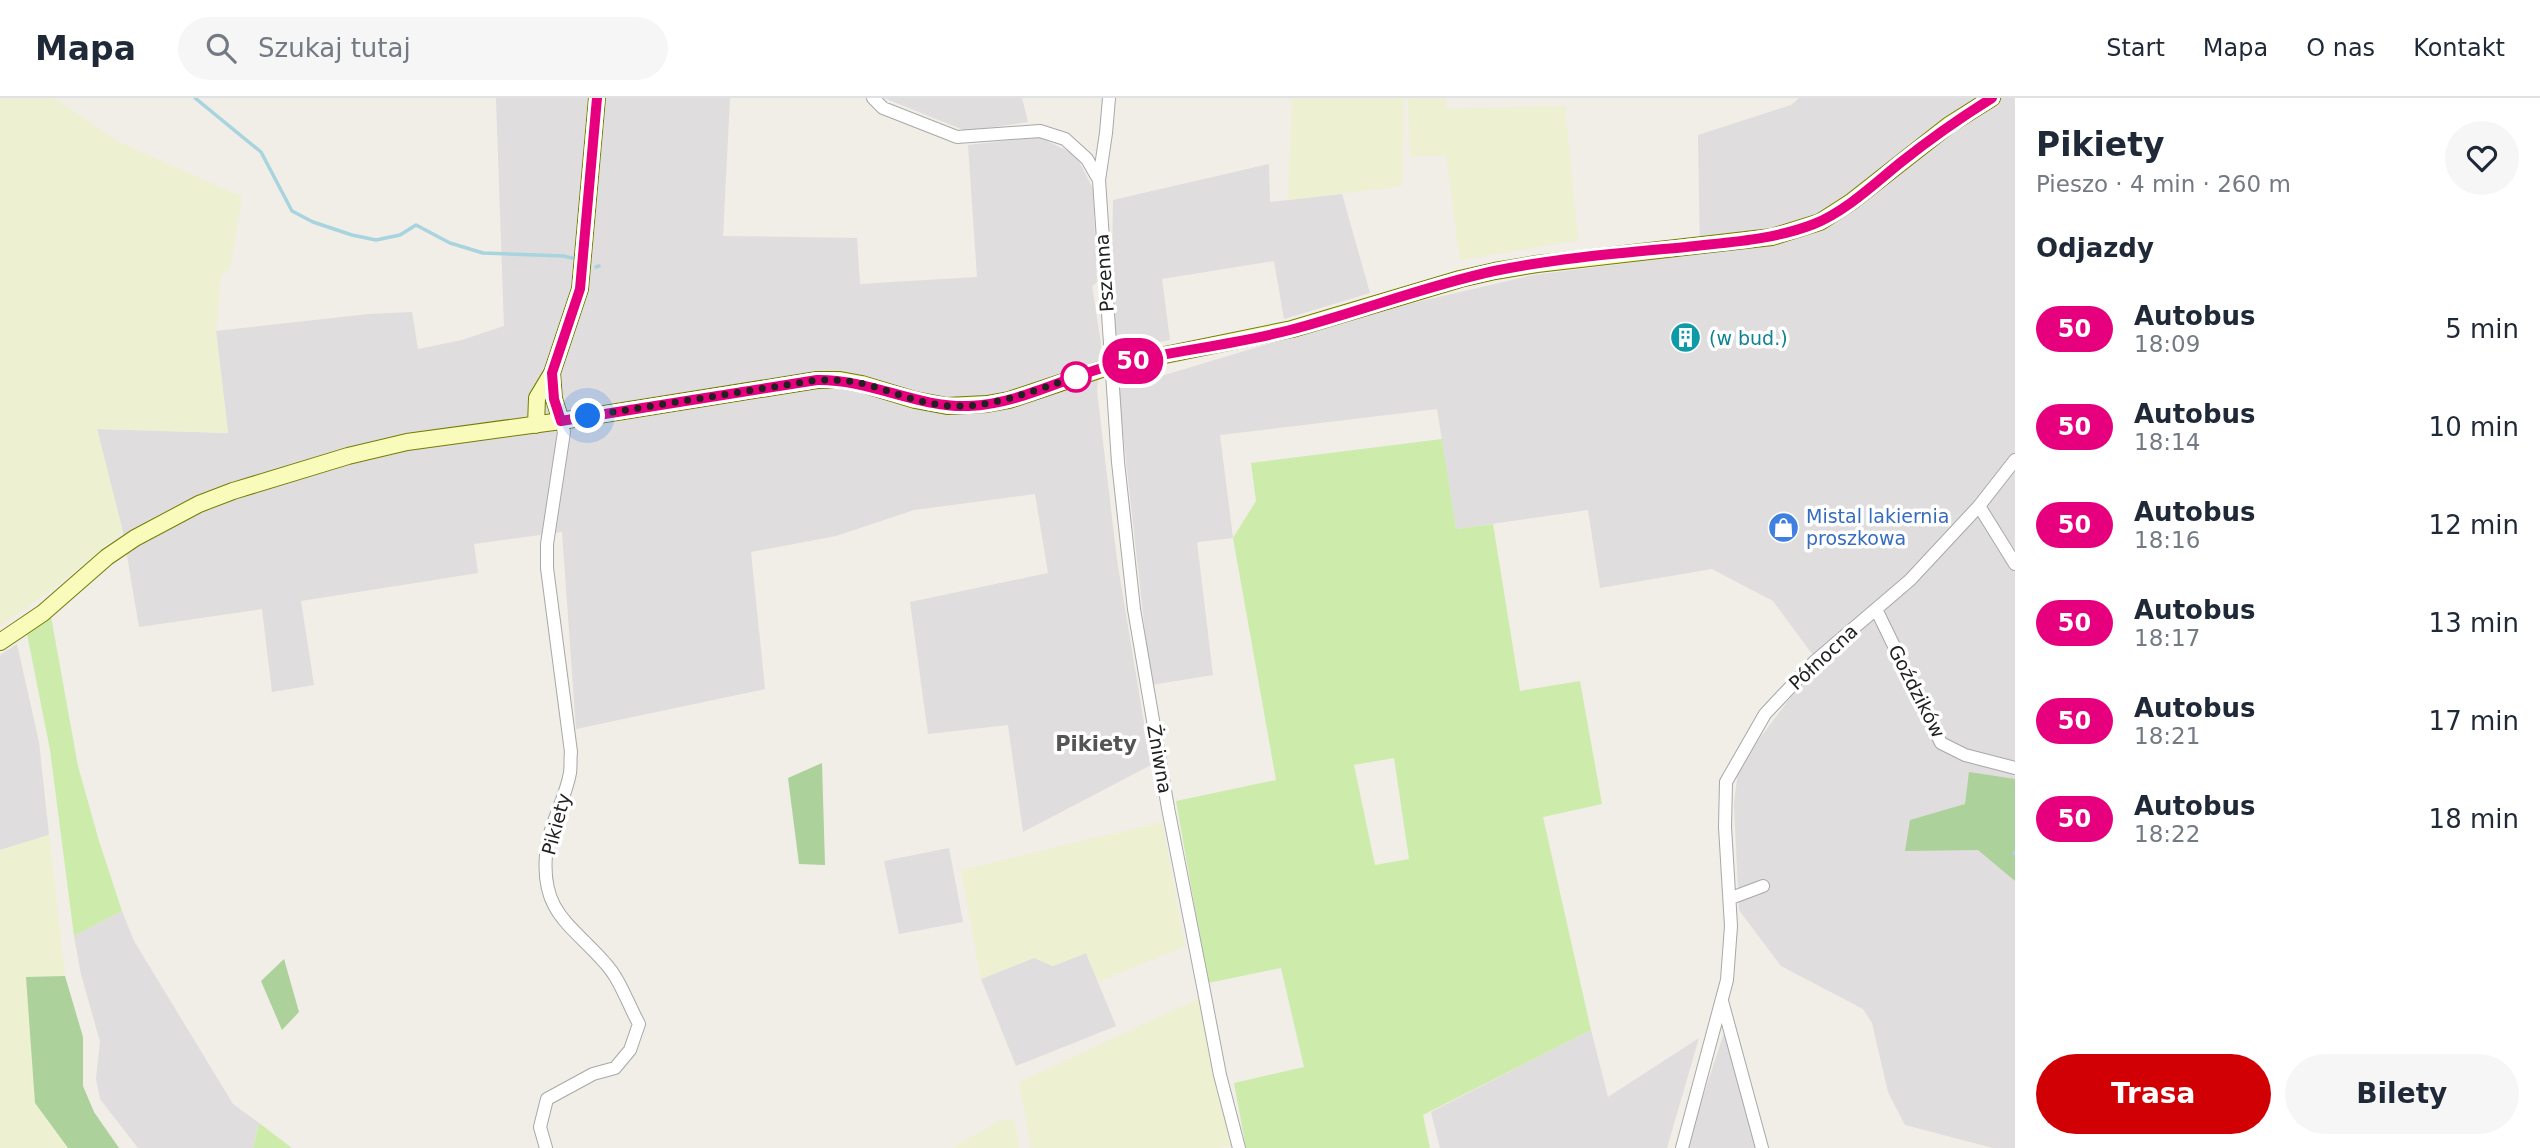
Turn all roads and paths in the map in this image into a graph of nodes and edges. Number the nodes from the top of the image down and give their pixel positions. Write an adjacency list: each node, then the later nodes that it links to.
1 (597, 98): 7 (street)
2 (873, 98): 5 (street)
3 (1109, 98): 5 (street, Pszenna)
4 (1992, 98): 6 (street)
5 (1099, 180): 6 (street, Pszenna)
6 (1111, 366): 8 (street); 20 (street, Żniwna)
7 (552, 373): 8 (street); 9 (street)
8 (561, 421): 9 (street); 19 (street, Pikiety)
9 (536, 425): 14 (street)
10 (2015, 460): 11 (street, Północna)
11 (1979, 506): 12 (street); 13 (street, Północna)
12 (2015, 564)
13 (1876, 609): 15 (street, Goździków); 17 (street, Północna)
14 (0, 642)
15 (2015, 768)
16 (1763, 886): 17 (street)
17 (1731, 898): 18 (street, Północna)
18 (1722, 1001): 21 (street, Północna); 22 (street)
19 (546, 1148)
20 (1239, 1148)
21 (1682, 1148)
22 (1762, 1148)

